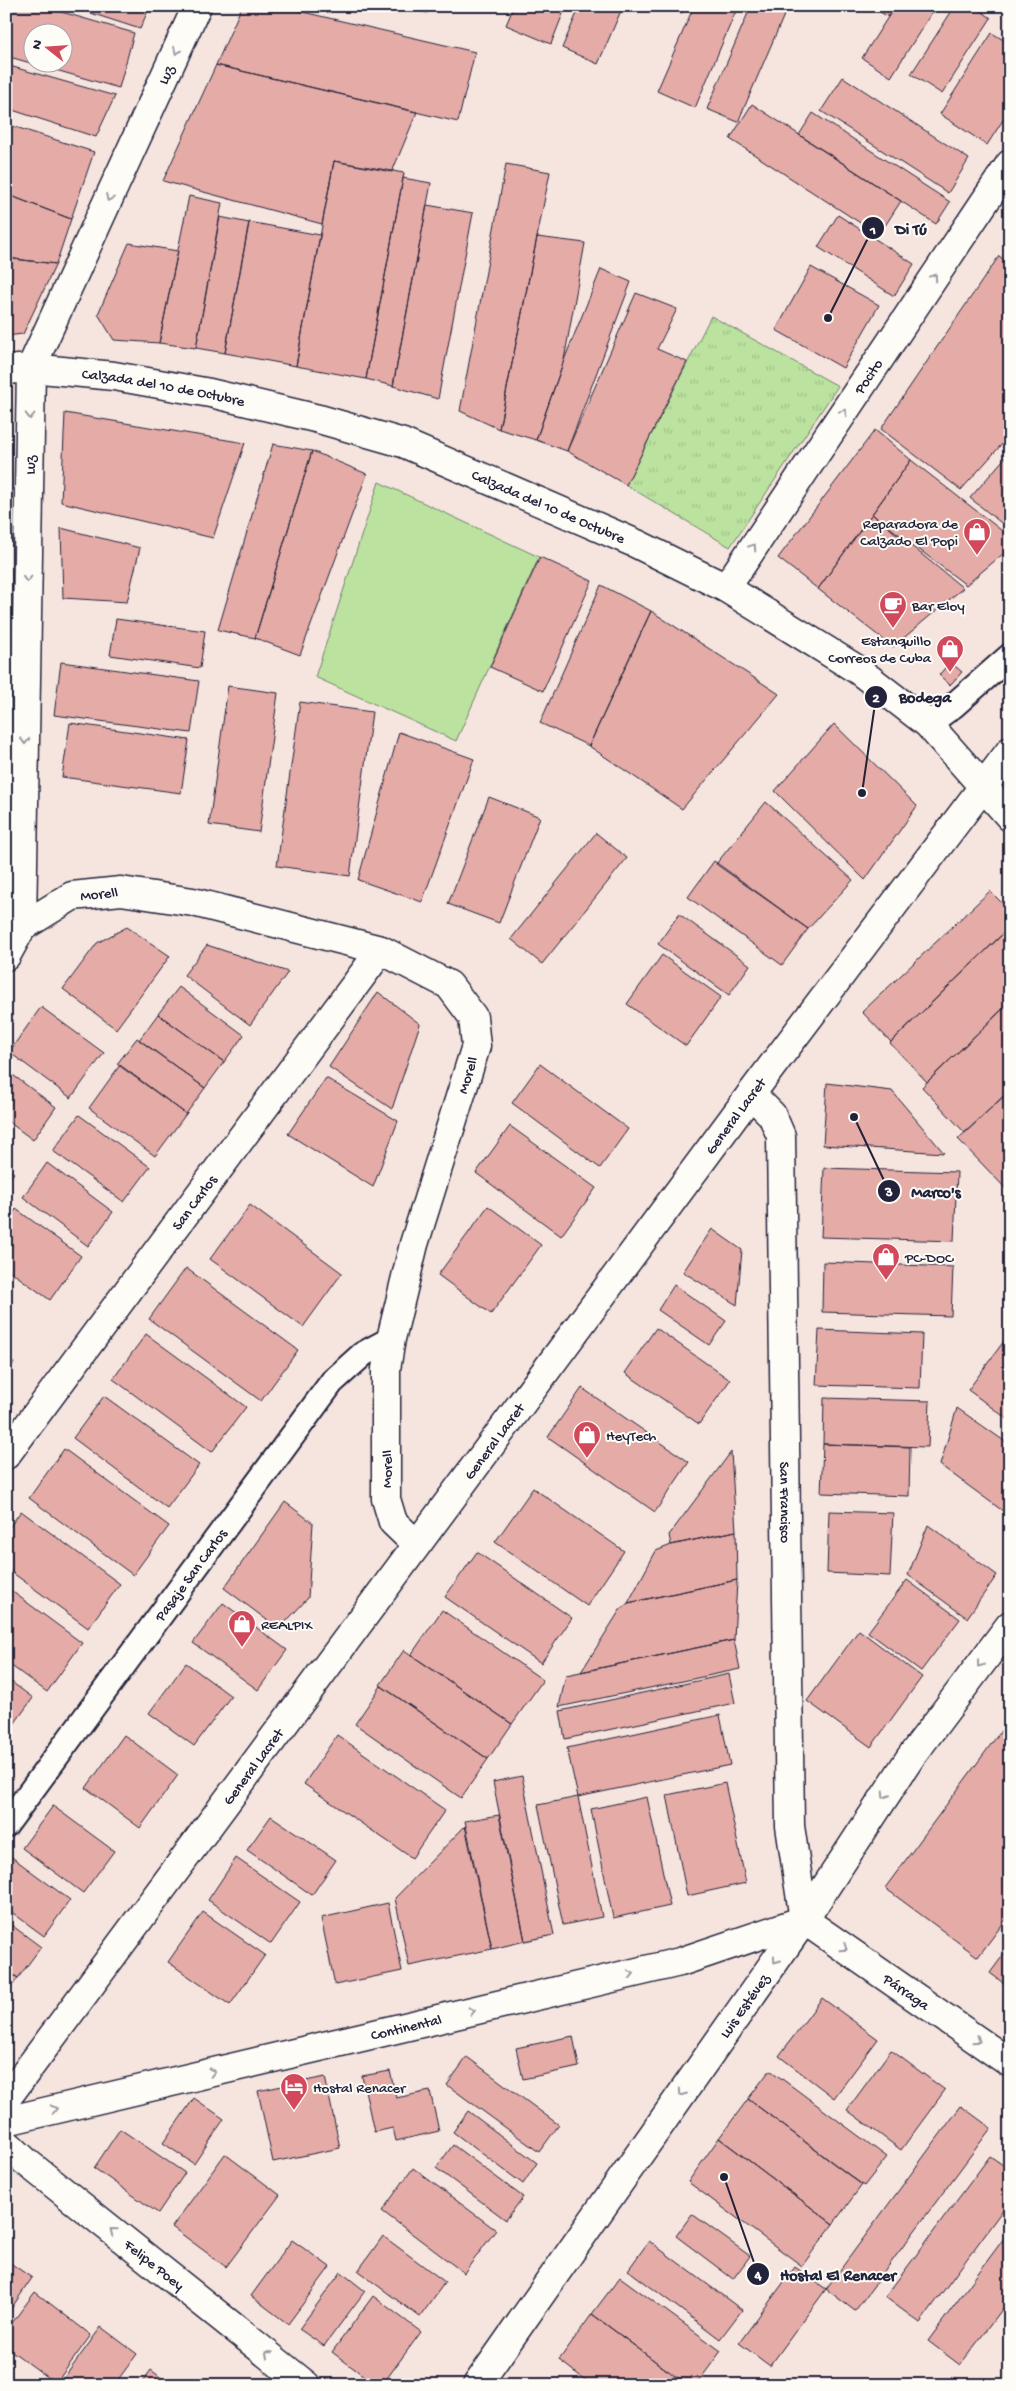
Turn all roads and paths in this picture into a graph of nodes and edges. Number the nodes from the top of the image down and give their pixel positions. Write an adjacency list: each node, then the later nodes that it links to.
1 (197, 6): 3 (street, Luz, one-way to 3)
2 (1010, 164): 4 (street, Pocito, one-way to 2)
3 (18, 369): 4 (street, Calzada del 10 de Octubre); 10 (street, Luz, one-way to 10)
4 (726, 588): 6 (street, Calzada del 10 de Octubre)
5 (1010, 656): 6 (lane)
6 (928, 724): 8 (street, Calzada del 10 de Octubre)
7 (1010, 751): 8 (street, General Lacret)
8 (982, 785): 9 (street, Calzada del 10 de Octubre); 13 (street, General Lacret)
9 (1010, 817)
10 (22, 927): 11 (street, Morell); 12 (street, Luz)
11 (381, 950): 14 (street, Morell); 15 (street, San Carlos)
12 (6, 956)
13 (751, 1094): 16 (street, General Lacret); 19 (street, San Francisco)
14 (391, 1339): 16 (street, Morell); 18 (lane, Pasaje San Carlos)
15 (6, 1454)
16 (416, 1544): 21 (street, General Lacret)
17 (1010, 1625): 19 (street, Luis Estévez, one-way to 19)
18 (6, 1825)
19 (804, 1920): 20 (street, Párraga, one-way to 20); 22 (street, Continental, one-way to 19); 25 (street, Luis Estévez, one-way to 25)
20 (1010, 2063)
21 (6, 2099)
22 (6, 2120)
23 (6, 2143): 24 (street, Felipe Poey, one-way to 23)
24 (306, 2385)
25 (477, 2385)

